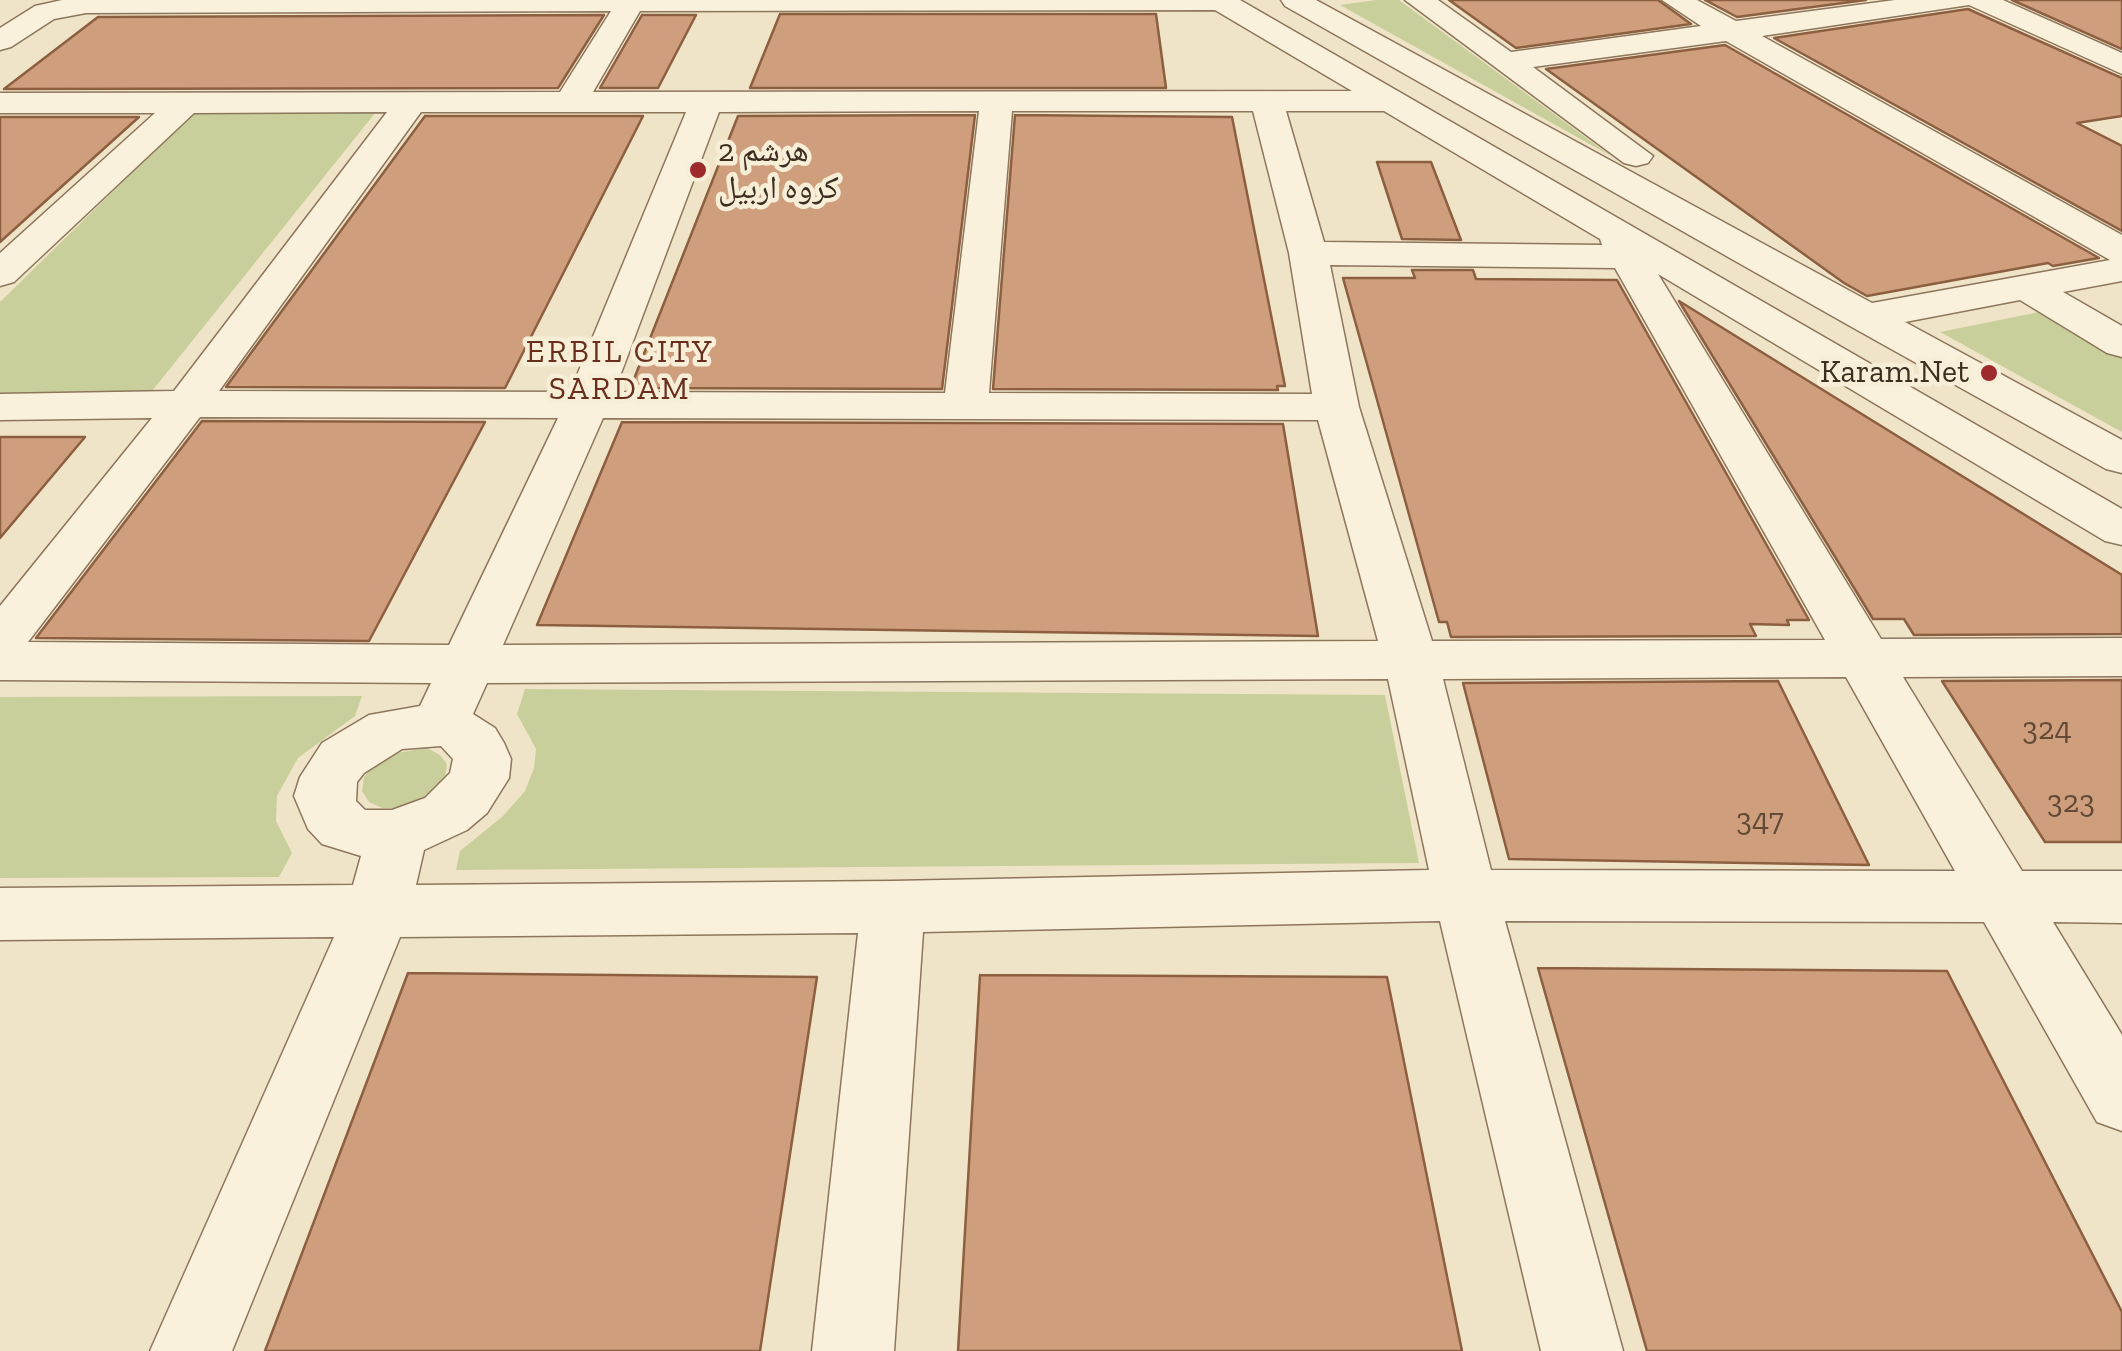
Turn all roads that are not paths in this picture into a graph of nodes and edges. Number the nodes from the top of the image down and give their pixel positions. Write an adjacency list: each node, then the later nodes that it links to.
1 (1419, 0): 11 (street)
2 (1676, 0): 8 (street)
3 (1958, 0): 9 (street)
4 (1979, 0): 12 (street)
5 (1220, 1): 7 (street); 18 (street)
6 (1308, 1): 28 (street)
7 (631, 2): 10 (street); 14 (street)
8 (1726, 15): 9 (street); 11 (street); 23 (street)
9 (1770, 26): 21 (street)
10 (0, 42)
11 (1505, 62): 28 (street)
12 (2122, 65)
13 (413, 100): 14 (street); 16 (street); 30 (street)
14 (572, 100): 15 (street)
15 (708, 100): 19 (street); 31 (street)
16 (187, 101): 20 (street); 26 (street)
17 (1267, 101): 18 (street); 19 (street); 24 (street)
18 (1390, 101): 22 (street)
19 (996, 102): 32 (street)
20 (0, 103)
21 (2122, 216)
22 (1633, 249): 24 (street); 36 (street); 41 (street)
23 (2122, 251)
24 (1308, 252): 34 (street)
25 (2122, 269): 27 (street)
26 (0, 274)
27 (2030, 289): 28 (street); 29 (street)
28 (1864, 317): 35 (street)
29 (2122, 344)
30 (187, 404): 31 (street); 33 (street); 39 (street)
31 (588, 404): 32 (street); 44 (street)
32 (966, 406): 34 (street)
33 (0, 407)
34 (1337, 407): 43 (street)
35 (2034, 411): 36 (street); 37 (street)
36 (1964, 438): 38 (street)
37 (2122, 459)
38 (2122, 530)
39 (0, 642)
40 (2122, 657): 41 (street)
41 (1864, 659): 43 (street); 48 (street)
42 (0, 661): 44 (street)
43 (1411, 661): 44 (street); 47 (street)
44 (468, 664): 45 (street)
45 (440, 724): 46 (street); 46 (street)
46 (398, 832): 51 (street)
47 (1466, 895): 48 (street); 50 (street); 56 (street)
48 (2004, 896): 49 (street); 53 (street)
49 (2122, 897)
50 (893, 907): 51 (street); 55 (street)
51 (378, 912): 52 (street); 54 (street)
52 (0, 914)
53 (2122, 1099)
54 (191, 1351)
55 (853, 1351)
56 (1582, 1351)

